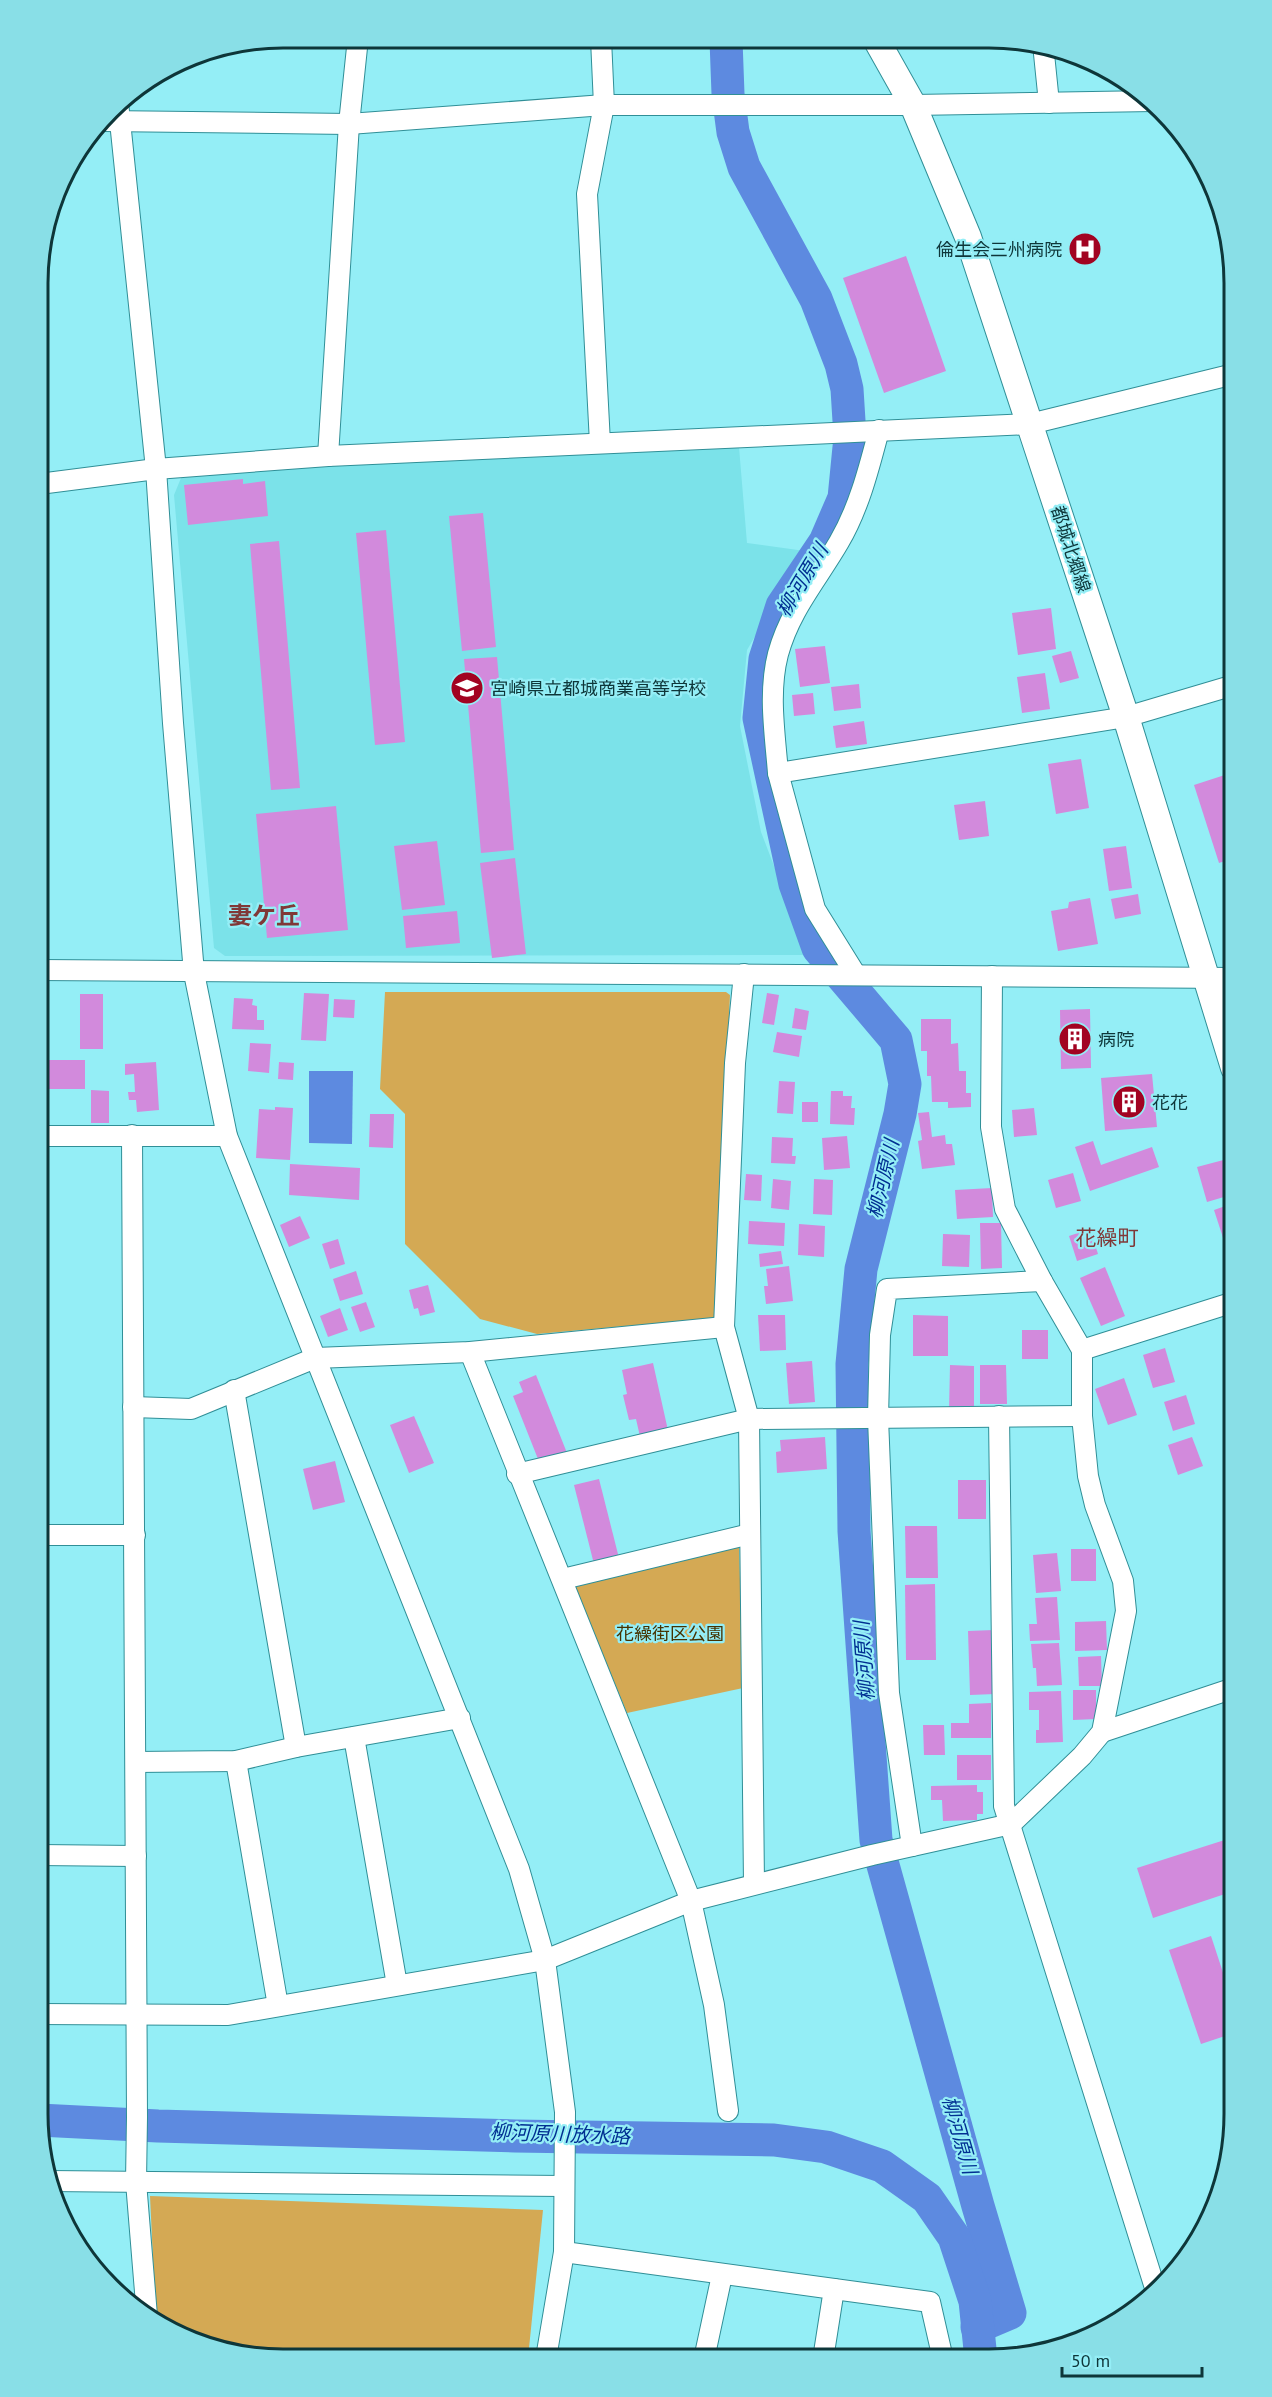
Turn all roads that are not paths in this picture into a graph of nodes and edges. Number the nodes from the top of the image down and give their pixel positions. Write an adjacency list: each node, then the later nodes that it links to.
1 (357, 48): 11 (street)
2 (601, 48): 7 (street)
3 (881, 48): 8 (main road, 都城北郷線)
4 (1044, 55): 6 (street)
5 (1138, 101): 6 (street)
6 (1049, 103): 8 (street)
7 (604, 105): 8 (street); 11 (street); 15 (street)
8 (913, 105): 13 (main road, 都城北郷線)
9 (119, 115): 11 (street)
10 (115, 119): 17 (street)
11 (349, 124): 16 (street)
12 (1224, 376): 13 (street)
13 (1030, 424): 14 (street); 20 (main road, 都城北郷線)
14 (871, 431): 15 (street); 21 (street)
15 (600, 443): 16 (street)
16 (327, 456): 17 (street)
17 (156, 469): 18 (street); 23 (street)
18 (48, 483)
19 (1224, 688): 20 (street)
20 (1126, 717): 21 (street); 27 (main road, 都城北郷線)
21 (778, 773): 25 (street)
22 (48, 970): 23 (street)
23 (194, 973): 24 (street); 32 (street)
24 (744, 974): 25 (street); 35 (street)
25 (856, 975): 26 (street)
26 (992, 976): 27 (street); 33 (street)
27 (1206, 978): 28 (street); 29 (main road, 都城北郷線)
28 (1224, 978)
29 (1224, 1036)
30 (132, 1135): 31 (street); 32 (street); 40 (street)
31 (48, 1136)
32 (227, 1136): 38 (street)
33 (1042, 1281): 36 (street); 43 (street)
34 (1224, 1305): 36 (street)
35 (724, 1327): 37 (street); 44 (street)
36 (1082, 1350): 42 (street)
37 (470, 1352): 38 (street); 45 (street)
38 (315, 1358): 39 (street); 51 (street)
39 (234, 1390): 40 (street); 54 (street)
40 (133, 1407): 48 (street)
41 (999, 1416): 42 (street); 43 (street); 57 (street)
42 (1082, 1416): 52 (street)
43 (874, 1418): 44 (street); 58 (street)
44 (748, 1419): 45 (street); 46 (street)
45 (517, 1474): 49 (street)
46 (750, 1534): 49 (street); 61 (street)
47 (48, 1535): 48 (street)
48 (135, 1535): 56 (street)
49 (563, 1579): 62 (street)
50 (1224, 1691): 52 (street)
51 (460, 1718): 53 (street); 63 (street)
52 (1102, 1732): 57 (street)
53 (354, 1737): 54 (street); 64 (street)
54 (296, 1748): 55 (street)
55 (236, 1761): 56 (street); 65 (street)
56 (136, 1762): 60 (street)
57 (1011, 1824): 58 (street); 74 (street)
58 (907, 1847): 61 (street)
59 (48, 1855): 60 (street)
60 (136, 1856): 67 (street)
61 (754, 1884): 62 (street)
62 (691, 1901): 63 (street); 68 (street)
63 (545, 1960): 64 (street); 71 (street)
64 (397, 1985): 65 (street)
65 (278, 2006): 67 (street)
66 (48, 2014): 67 (street)
67 (136, 2014): 69 (street)
68 (728, 2111)
69 (135, 2176): 70 (street); 71 (street); 76 (street)
70 (58, 2181)
71 (563, 2187): 72 (street)
72 (564, 2252): 73 (street); 77 (street)
73 (722, 2275): 75 (street); 78 (street)
74 (1153, 2282)
75 (834, 2289): 79 (street); 80 (street)
76 (146, 2304)
77 (548, 2349)
78 (706, 2349)
79 (825, 2349)
80 (941, 2349)

